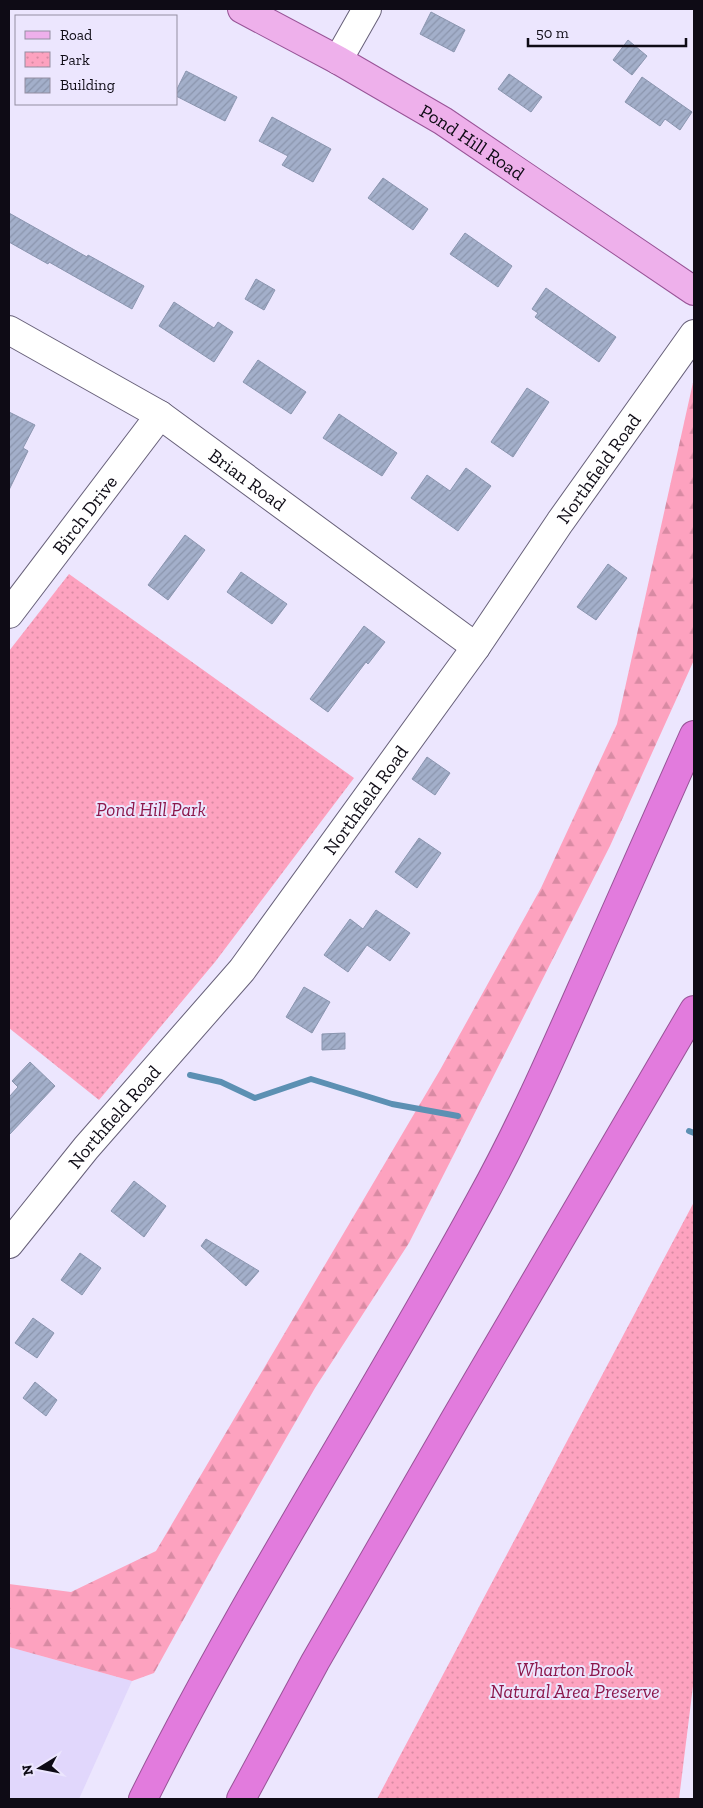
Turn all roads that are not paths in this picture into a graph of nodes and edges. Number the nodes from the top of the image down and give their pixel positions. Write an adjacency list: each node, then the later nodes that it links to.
1 (242, 9): 3 (main road, Pond Hill Road)
2 (367, 9): 3 (street)
3 (338, 60): 4 (main road, Pond Hill Road)
4 (694, 291)
5 (9, 330): 7 (street, Brian Road)
6 (694, 334): 9 (street, Northfield Road)
7 (160, 414): 8 (street, Birch Drive); 9 (street, Brian Road)
8 (9, 614)
9 (476, 647): 12 (street, Northfield Road)
10 (694, 735): 13 (highway)
11 (694, 1010): 14 (highway)
12 (9, 1244)
13 (143, 1799)
14 (241, 1799)

